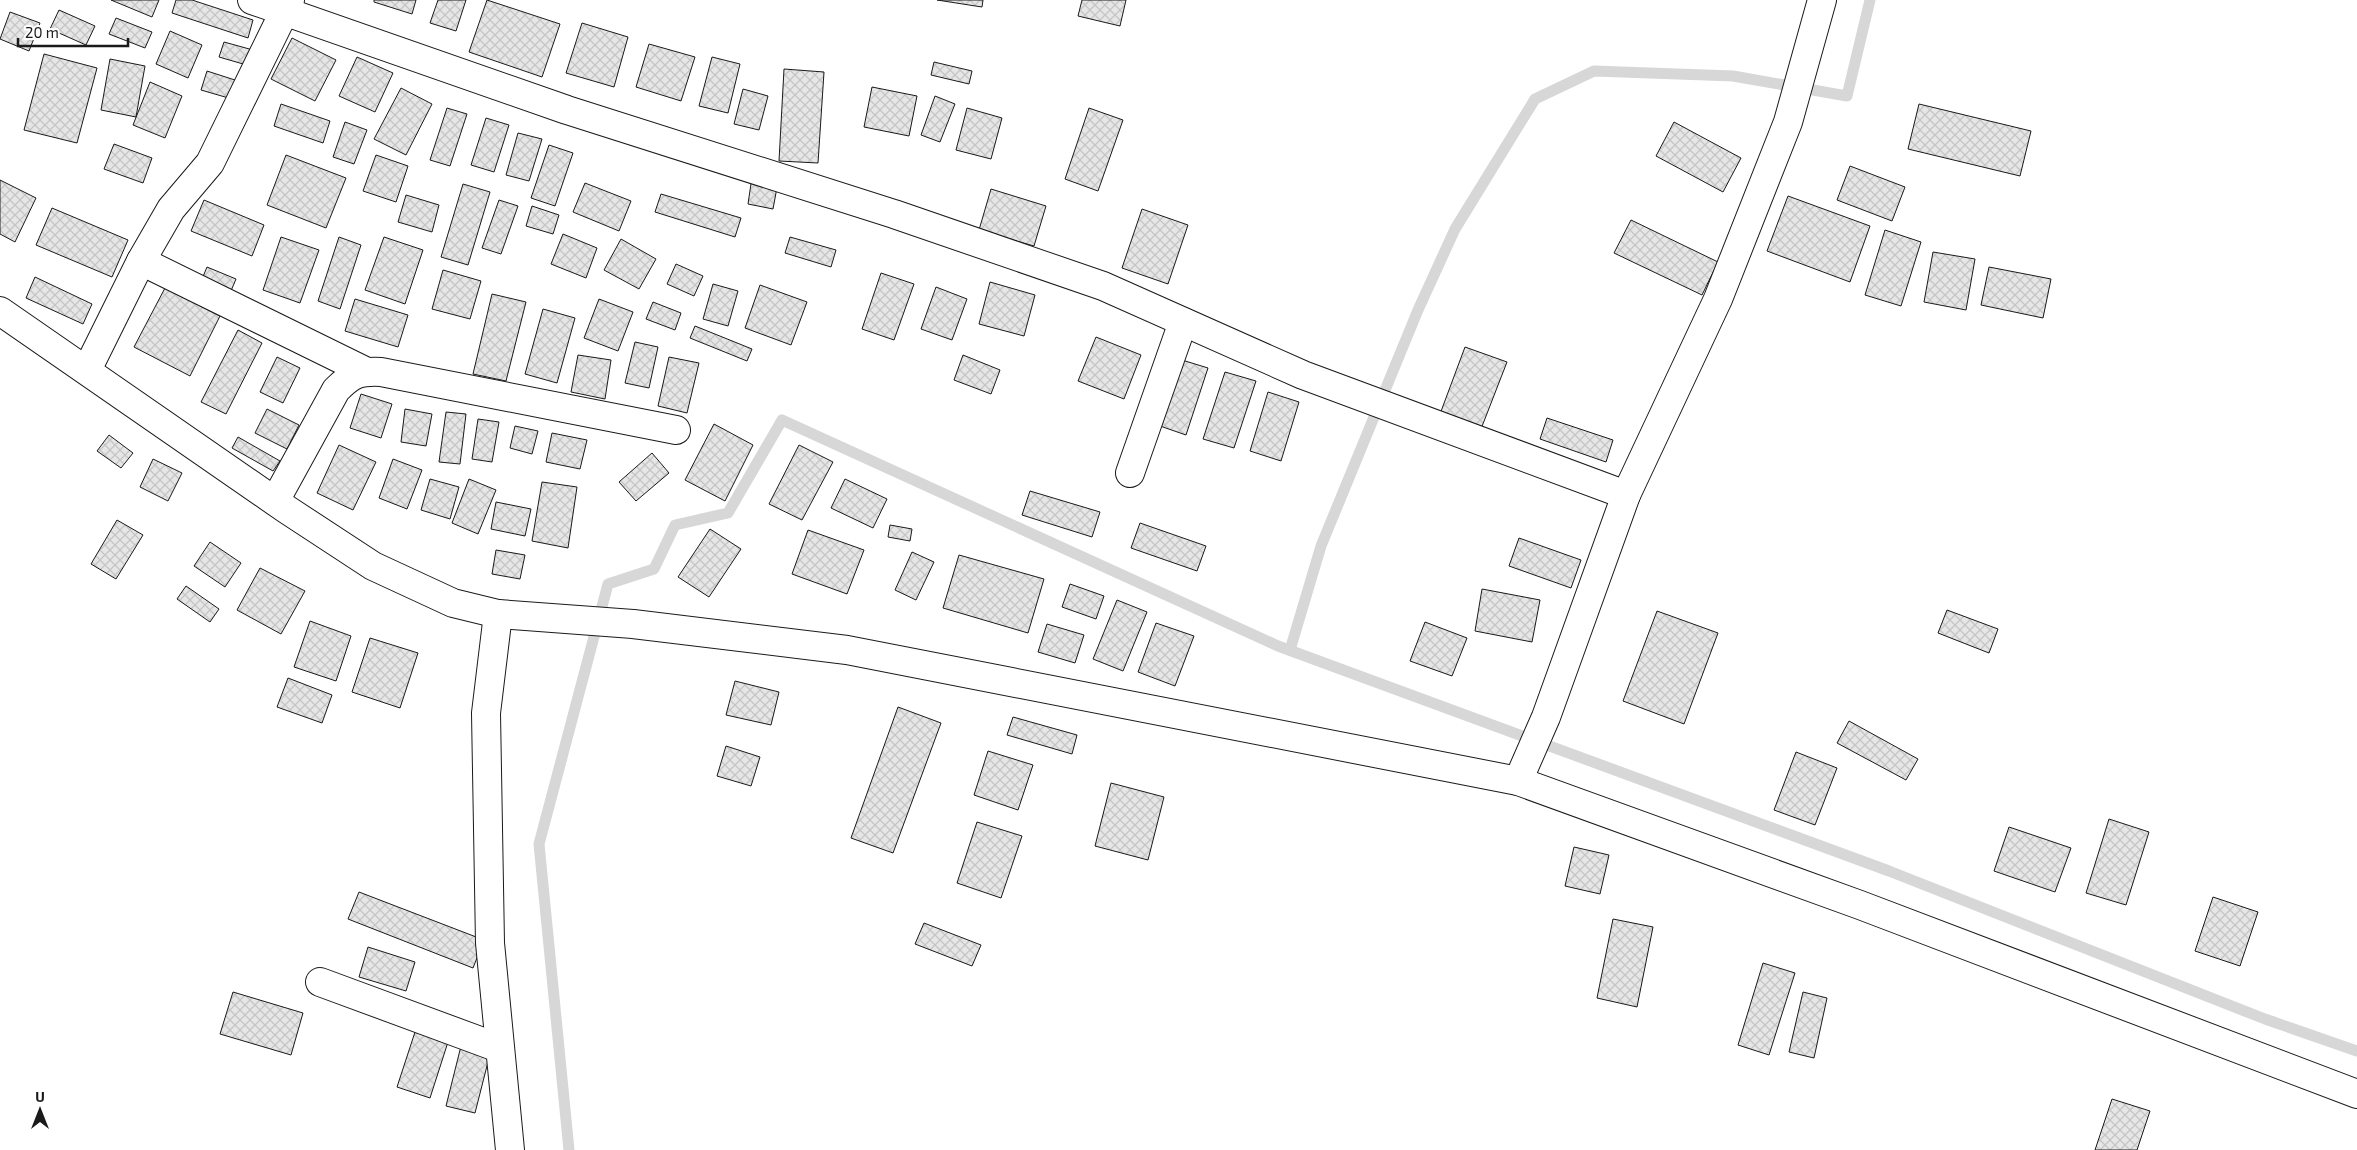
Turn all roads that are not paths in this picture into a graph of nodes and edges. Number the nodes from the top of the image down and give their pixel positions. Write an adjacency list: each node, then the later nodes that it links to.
1 (252, 0): 3 (street)
2 (1822, 0): 11 (street)
3 (287, 6): 4 (street); 6 (street)
4 (141, 261): 7 (street); 8 (street)
5 (0, 311): 7 (street)
6 (1183, 322): 10 (street); 11 (street)
7 (87, 370): 12 (street)
8 (367, 372): 9 (street); 12 (street)
9 (676, 430)
10 (1130, 473)
11 (1626, 495): 14 (street)
12 (275, 501): 13 (street)
13 (498, 614): 14 (street); 16 (street)
14 (1518, 781): 17 (street)
15 (320, 982): 16 (street)
16 (499, 1048): 18 (street)
17 (2357, 1094)
18 (510, 1150)

